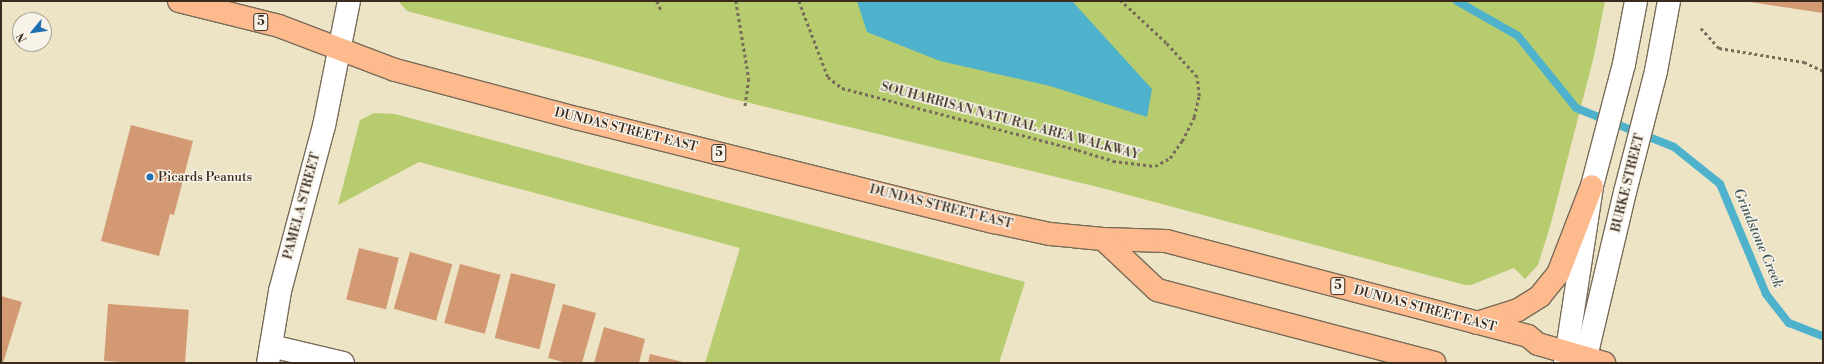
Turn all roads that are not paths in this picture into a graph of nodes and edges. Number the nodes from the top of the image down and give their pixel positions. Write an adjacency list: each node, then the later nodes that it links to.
1 (179, 1): 5 (main road, DUNDAS STREET EAST / 5)
2 (349, 1): 5 (street, PAMELA STREET)
3 (1636, 1): 6 (street)
4 (1670, 1): 10 (street, BURKE STREET)
5 (340, 49): 7 (main road, DUNDAS STREET EAST / 5); 9 (street, PAMELA STREET)
6 (1592, 186): 8 (main road); 10 (street)
7 (1103, 239): 8 (main road, DUNDAS STREET EAST / 5); 12 (main road)
8 (1477, 323): 10 (main road, DUNDAS STREET EAST / 5)
9 (270, 355): 11 (street)
10 (1581, 360)
11 (343, 363)
12 (1435, 363)

